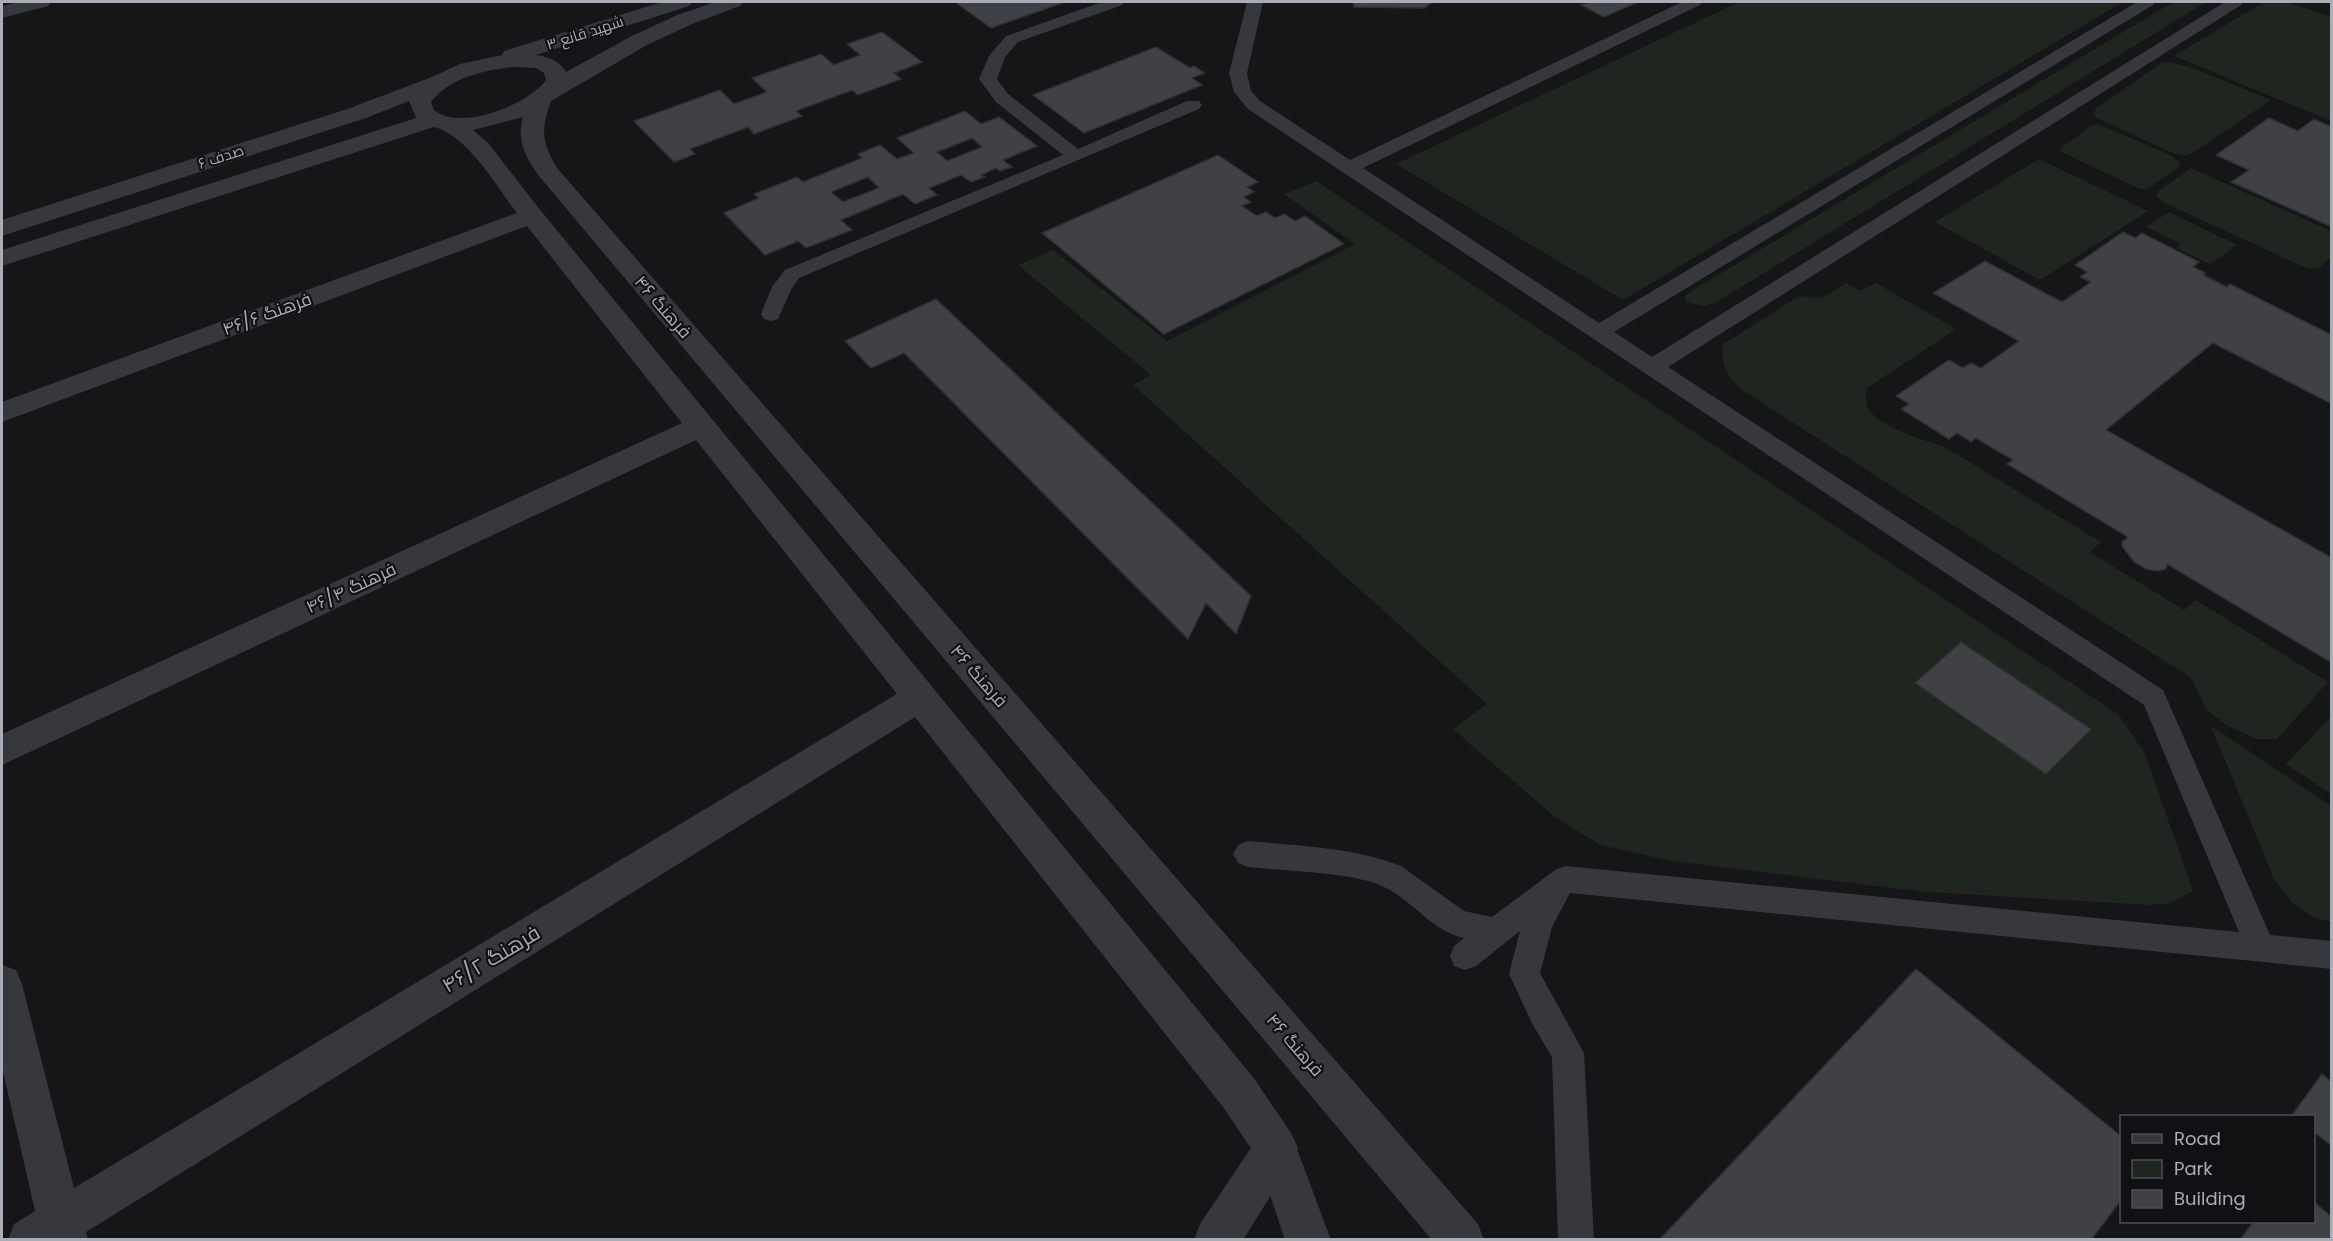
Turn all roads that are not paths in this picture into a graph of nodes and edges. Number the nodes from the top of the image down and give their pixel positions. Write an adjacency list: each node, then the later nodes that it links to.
1 (41, 2): 9 (street)
2 (682, 2): 10 (street, شهید قانع ۳)
3 (734, 2): 12 (street, شهید قانع ۳)
4 (1116, 2): 15 (lane)
5 (1255, 2): 16 (lane)
6 (1694, 2): 16 (lane)
7 (2147, 2): 21 (lane)
8 (2235, 2): 22 (lane)
9 (2, 12)
10 (489, 64): 11 (street, صدف ۶); 12 (street)
11 (440, 82): 14 (street); 18 (street, صدف ۶)
12 (546, 95): 14 (street, شهید قانع ۳); 38 (street, فرهنگ ۴۶)
13 (1193, 105): 15 (lane)
14 (442, 122): 17 (street); 19 (street, صدف ۶)
15 (1076, 156): 20 (lane)
16 (1350, 167): 21 (lane)
17 (532, 216): 23 (street, فرهنگ ۴۶/۶); 24 (street)
18 (2, 228)
19 (2, 258)
20 (771, 314)
21 (1599, 332): 22 (lane)
22 (1652, 367): 30 (lane)
23 (2, 412)
24 (701, 426): 25 (street); 26 (street, فرهنگ ۴۶/۴)
25 (920, 697): 34 (street); 35 (street, فرهنگ ۴۶/۲)
26 (2, 750)
27 (1248, 854): 29 (lane)
28 (1565, 879): 29 (lane); 30 (lane); 39 (lane)
29 (1497, 932): 32 (lane)
30 (2261, 948): 31 (lane)
31 (2331, 955)
32 (1465, 956)
33 (2, 984): 35 (street)
34 (1276, 1148): 36 (street); 37 (street)
35 (52, 1233)
36 (1216, 1239)
37 (1309, 1239)
38 (1462, 1239)
39 (1576, 1239)

